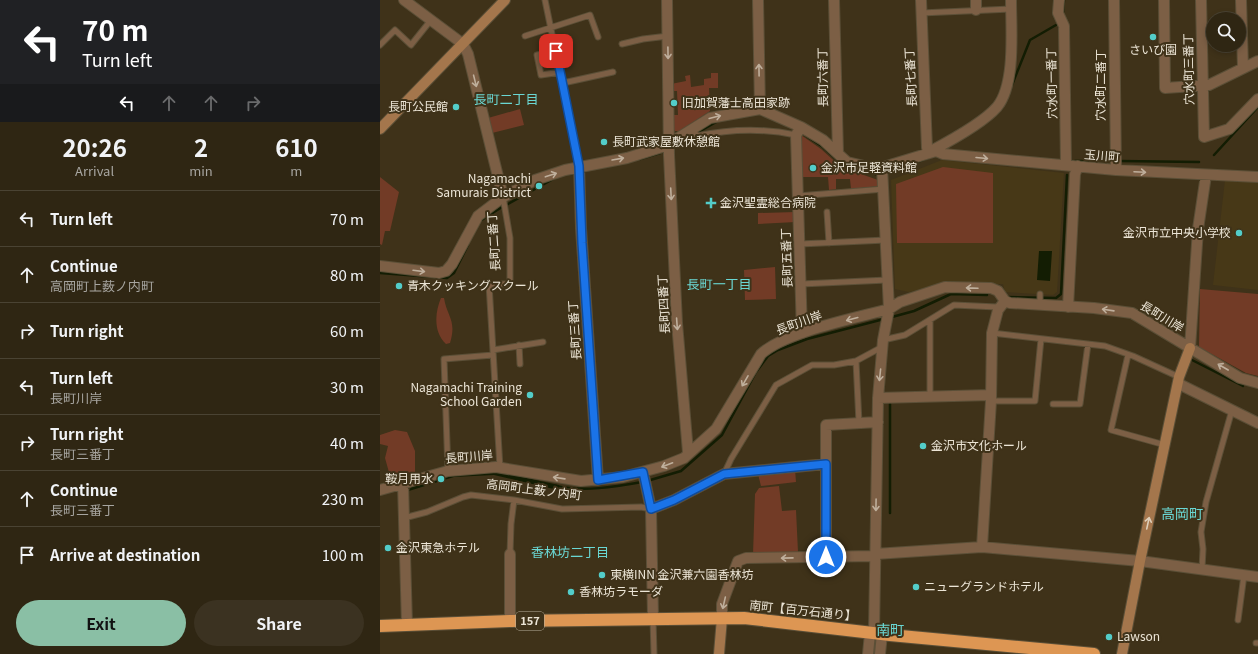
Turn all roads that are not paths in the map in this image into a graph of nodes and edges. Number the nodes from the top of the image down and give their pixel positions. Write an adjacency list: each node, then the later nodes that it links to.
1 (404, 0): 16 (street)
2 (505, 0): 21 (street)
3 (545, 0): 17 (lane)
4 (667, 0): 19 (street)
5 (758, 0): 32 (street, one-way to 5)
6 (834, 0): 38 (street, 長町六番丁)
7 (921, 0): 15 (street, 長町七番丁)
8 (1059, 0): 40 (street, 穴水町一番丁)
9 (1114, 0): 43 (street, 穴水町二番丁)
10 (1164, 0): 30 (street)
11 (1201, 0): 30 (street, 穴水町三番丁)
12 (1241, 0): 26 (street)
13 (1011, 4): 14 (lane); 37 (street)
14 (976, 5): 15 (lane)
15 (921, 13): 37 (street, 長町七番丁)
16 (431, 20): 21 (street); 23 (lane)
17 (552, 28): 18 (lane); 20 (lane); 24 (lane)
18 (525, 36)
19 (668, 36): 22 (lane); 36 (street, one-way to 36)
20 (598, 37)
21 (463, 44): 33 (street); 48 (street, 長町二番丁, one-way to 48)
22 (622, 44)
23 (380, 45)
24 (556, 51): 27 (lane); 27 (lane)
25 (1258, 61): 26 (street)
26 (1243, 68): 30 (street)
27 (561, 72): 29 (lane)
28 (613, 72): 29 (lane)
29 (563, 83): 39 (lane)
30 (1202, 86): 31 (street, 穴水町三番丁)
31 (1258, 99)
32 (760, 109): 34 (street); 35 (street, one-way to 32)
33 (380, 129)
34 (798, 131): 35 (lane); 38 (street); 47 (street, 長町五番丁)
35 (694, 132): 36 (street)
36 (670, 143): 39 (street, one-way to 36); 85 (street, 長町四番丁, one-way to 85)
37 (937, 152): 40 (street, 玉川町, one-way to 40); 42 (street)
38 (838, 153): 42 (street)
39 (579, 166): 48 (street, one-way to 39); 91 (street, 長町三番丁)
40 (1066, 166): 41 (street, 玉川町)
41 (1078, 166): 43 (street, 玉川町); 59 (street)
42 (882, 167): 46 (street)
43 (1116, 170): 44 (street, 玉川町, one-way to 44)
44 (1206, 175): 45 (street, 玉川町); 69 (street)
45 (1258, 177)
46 (884, 189): 47 (lane); 50 (street)
47 (798, 196): 52 (street, 長町五番丁)
48 (503, 197): 53 (street, one-way to 48); 70 (lane, 長町二番丁)
49 (827, 212): 51 (lane)
50 (886, 240): 51 (lane); 56 (street)
51 (830, 243): 52 (lane)
52 (800, 244): 57 (street, 長町五番丁)
53 (380, 266): 54 (street)
54 (380, 270): 55 (street)
55 (380, 273)
56 (887, 280): 57 (lane); 60 (street)
57 (801, 284): 62 (street, 長町五番丁)
58 (1005, 301): 59 (street, 長町川岸); 60 (street, 長町川岸, one-way to 60); 61 (lane); 63 (street)
59 (1068, 306): 69 (street, 長町川岸, one-way to 59)
60 (889, 309): 62 (street, 長町川岸, one-way to 62); 66 (street)
61 (930, 320): 66 (lane); 76 (lane)
62 (802, 333): 85 (street, 長町川岸, one-way to 85)
63 (992, 333): 64 (lane); 78 (street)
64 (1041, 339): 67 (lane); 78 (lane)
65 (543, 342): 68 (lane)
66 (883, 343): 72 (lane); 77 (street, one-way to 77)
67 (1088, 344): 71 (lane); 79 (lane)
68 (519, 345): 70 (lane); 73 (lane)
69 (1190, 348): 74 (street); 75 (street, 長町川岸, one-way to 69)
70 (493, 353): 87 (lane, 長町二番丁); 88 (lane)
71 (1128, 355): 74 (lane); 84 (lane)
72 (856, 361): 82 (lane); 89 (lane)
73 (520, 364)
74 (1179, 381): 80 (street); 84 (street)
75 (1258, 383)
76 (930, 396): 77 (street); 78 (street)
77 (878, 398): 81 (street)
78 (991, 398): 97 (street)
79 (1053, 404)
80 (1232, 410): 83 (street); 102 (lane)
81 (878, 422): 82 (street); 99 (street, one-way to 99)
82 (859, 423): 86 (street)
83 (1258, 423)
84 (1164, 445): 101 (street, one-way to 84)
85 (688, 452): 90 (street, 長町川岸, one-way to 90)
86 (826, 464): 89 (street); 100 (street)
87 (500, 468): 88 (street, 長町川岸); 91 (street, 長町川岸, one-way to 87)
88 (448, 471): 92 (street, 長町川岸)
89 (724, 474): 95 (street, 高岡町上薮ノ内町)
90 (644, 478): 91 (street, 長町川岸); 95 (street)
91 (598, 480)
92 (403, 489): 93 (street, 長町川岸); 96 (street)
93 (380, 490)
94 (514, 500): 95 (lane, 高岡町上薮ノ内町); 96 (lane, 高岡町上薮ノ内町); 98 (lane)
95 (651, 509): 105 (street)
96 (404, 518): 109 (street)
97 (982, 547): 99 (street); 101 (street)
98 (510, 554): 108 (street)
99 (875, 555): 100 (street); 111 (street)
100 (826, 557): 106 (street, one-way to 106)
101 (1140, 561): 102 (street); 117 (street)
102 (1202, 569): 103 (street)
103 (1244, 575): 104 (street); 107 (lane)
104 (1258, 576)
105 (653, 618): 106 (highway, 南町【百万石通り】 / 157); 108 (highway, 157); 112 (lane)
106 (722, 618): 111 (highway, 南町【百万石通り】 / 157); 113 (street)
107 (1238, 620)
108 (510, 621): 109 (highway, 157)
109 (407, 625): 110 (highway, 157)
110 (380, 626)
111 (875, 633): 114 (street); 115 (street); 116 (highway, 南町【百万石通り】 / 157)
112 (654, 654)
113 (719, 654)
114 (868, 654)
115 (880, 654)
116 (1094, 654)
117 (1122, 654)

